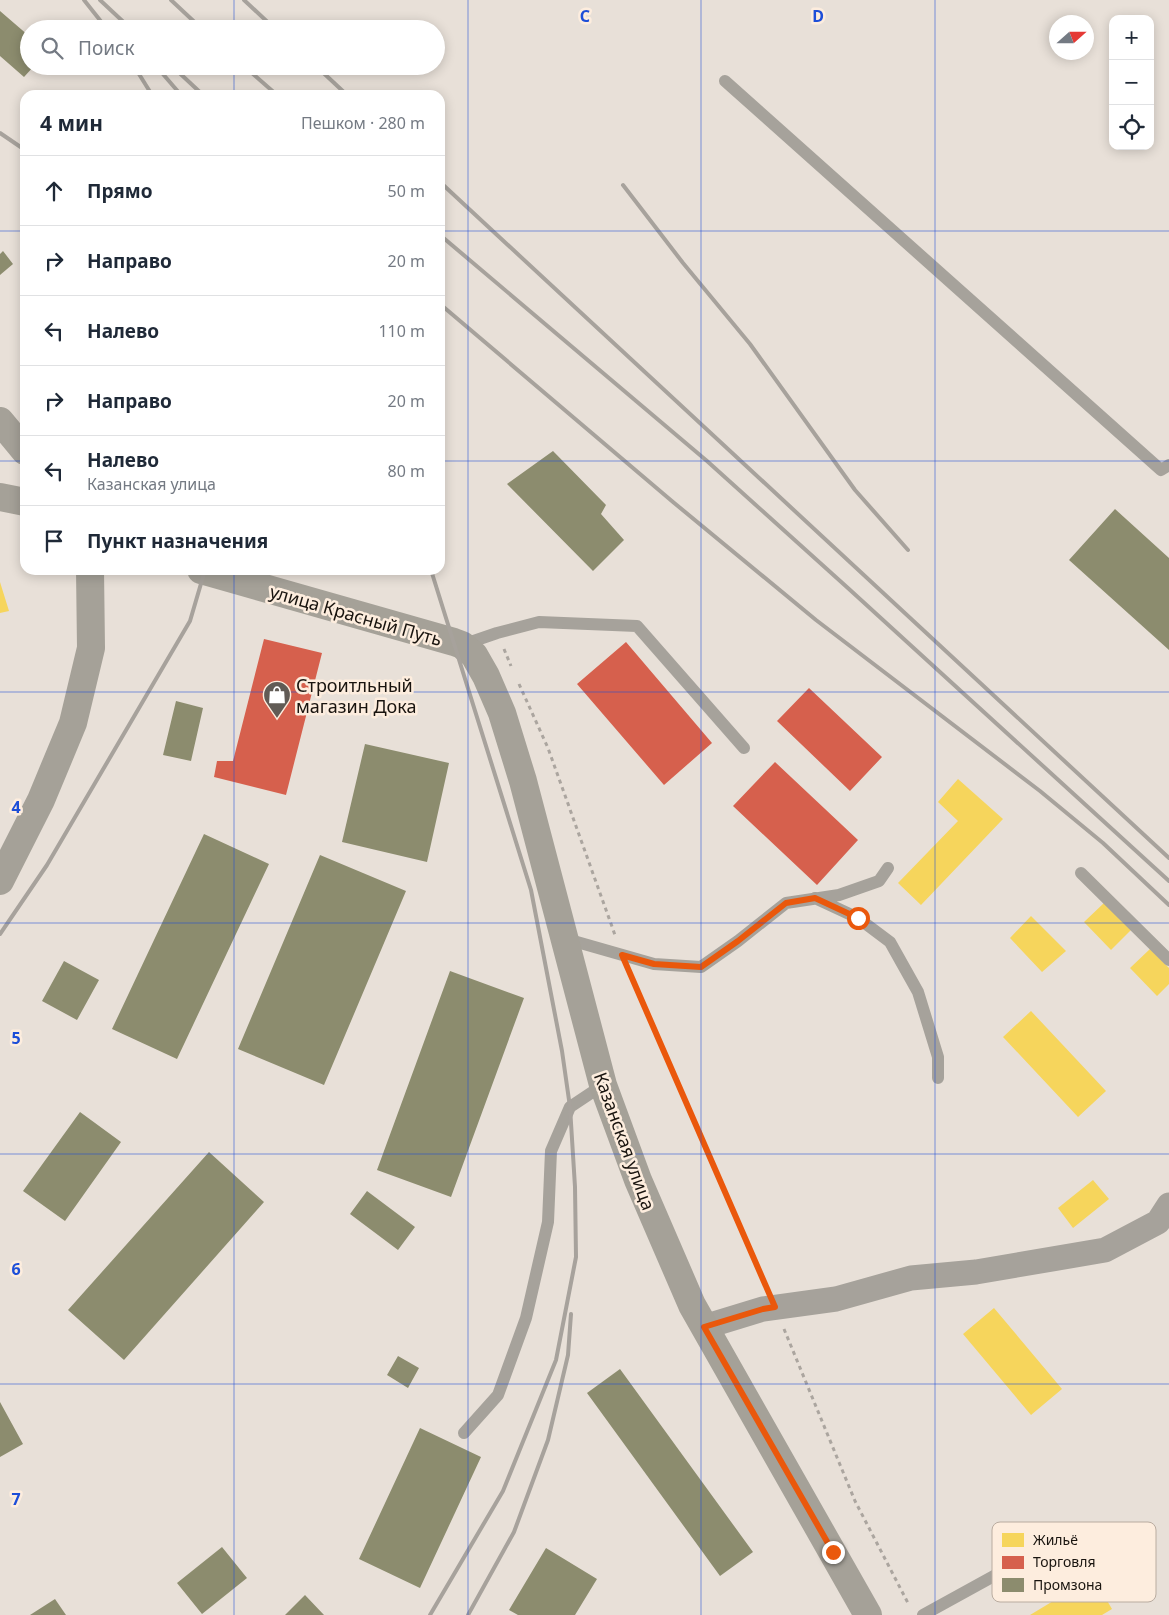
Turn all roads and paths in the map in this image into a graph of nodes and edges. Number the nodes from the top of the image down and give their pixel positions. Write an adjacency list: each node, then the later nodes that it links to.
1 (725, 81): 4 (lane)
2 (0, 421): 3 (main road)
3 (20, 445)
4 (1169, 465)
5 (0, 498): 6 (main road)
6 (20, 501)
7 (90, 575): 16 (main road)
8 (218, 575): 10 (main road, улица Красный Путь)
9 (497, 633): 10 (lane); 11 (path); 13 (lane)
10 (458, 644): 18 (main road, Казанская улица)
11 (512, 668)
12 (516, 677): 19 (path)
13 (744, 748)
14 (888, 868): 17 (lane)
15 (1081, 873): 20 (lane)
16 (0, 881)
17 (815, 898): 19 (lane); 21 (lane)
18 (563, 938): 19 (lane); 22 (main road, Казанская улица)
19 (622, 955): 24 (path)
20 (1169, 960)
21 (938, 1078)
22 (603, 1085): 25 (main road, Казанская улица); 26 (lane)
23 (1169, 1205): 24 (street)
24 (775, 1307): 25 (street); 28 (path)
25 (704, 1327): 29 (main road, Казанская улица)
26 (464, 1433)
27 (992, 1577): 30 (lane)
28 (910, 1606)
29 (868, 1615)
30 (923, 1615)

